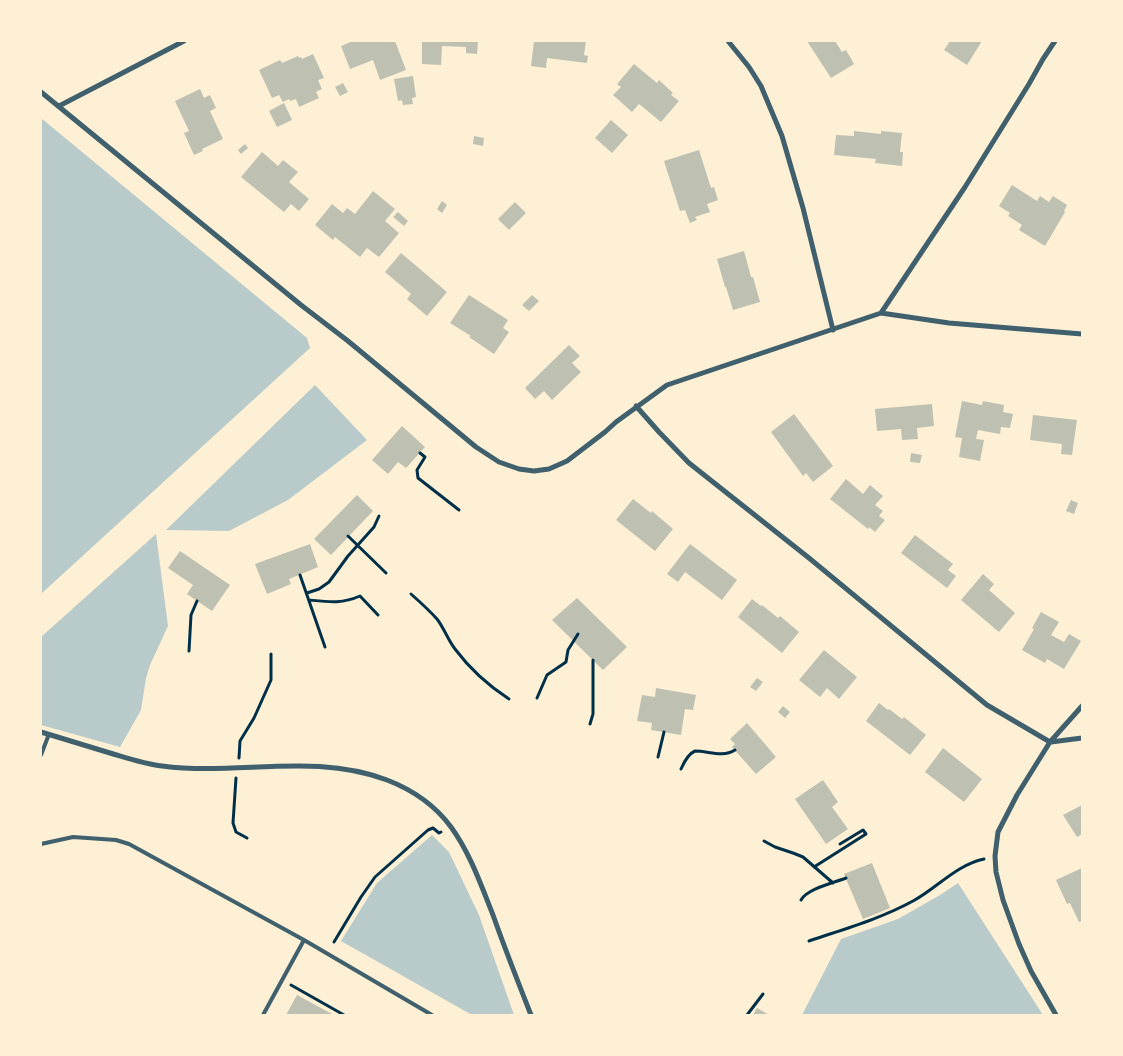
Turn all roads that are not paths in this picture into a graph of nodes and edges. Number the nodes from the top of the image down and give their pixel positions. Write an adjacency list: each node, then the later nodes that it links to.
1 (184, 41): 5 (street)
2 (728, 41): 7 (street)
3 (1055, 41): 6 (street)
4 (41, 92): 5 (street)
5 (58, 106): 9 (street)
6 (882, 313): 7 (street); 8 (street)
7 (833, 330): 9 (street)
8 (1082, 334)
9 (636, 406): 14 (street)
10 (1082, 706): 14 (street)
11 (41, 732): 12 (street)
12 (49, 734): 15 (lane); 20 (street)
13 (1082, 738): 14 (street)
14 (1050, 742): 21 (street)
15 (41, 755)
16 (41, 844): 17 (lane)
17 (304, 940): 18 (lane); 19 (lane)
18 (263, 1015)
19 (432, 1015)
20 (530, 1015)
21 (1056, 1015)

